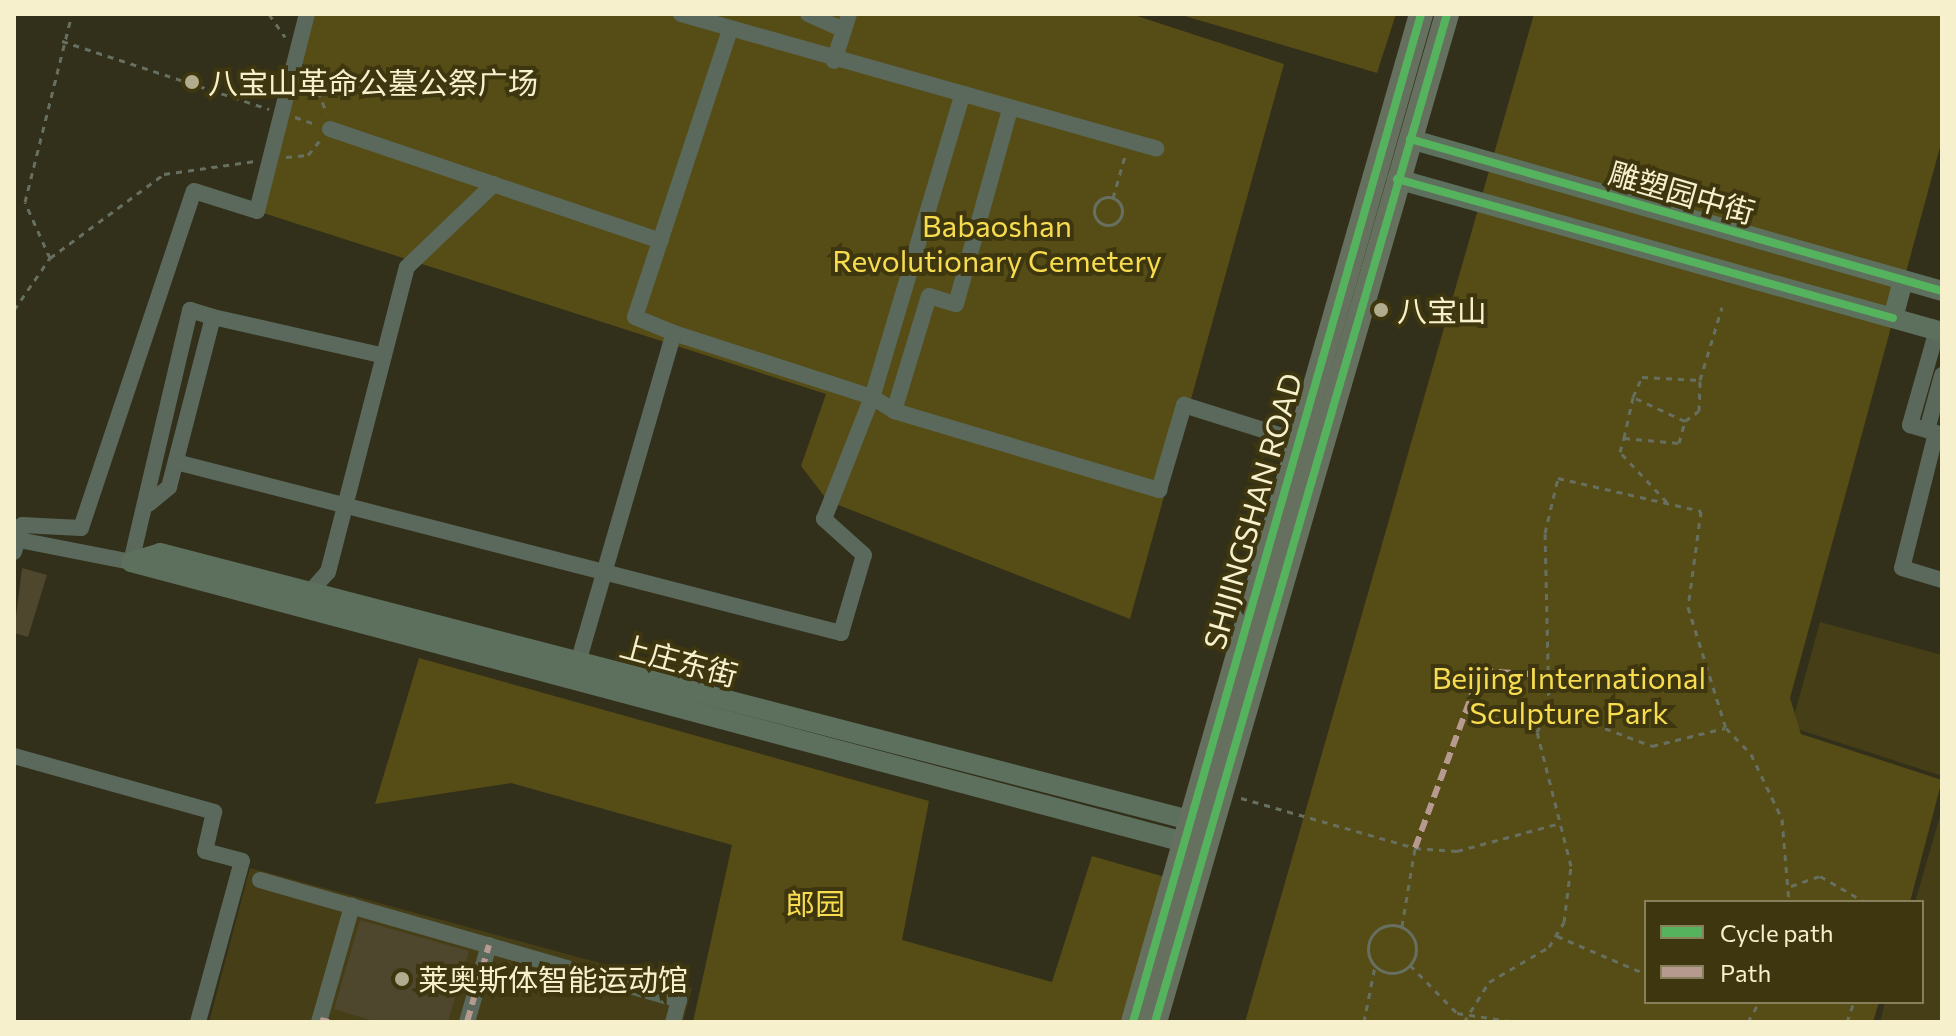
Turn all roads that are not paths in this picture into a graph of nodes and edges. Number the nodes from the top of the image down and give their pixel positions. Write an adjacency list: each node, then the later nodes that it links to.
1 (307, 14): 33 (street)
2 (681, 14): 7 (street)
3 (808, 14): 6 (street)
4 (1421, 14): 28 (highway, SHIJINGSHAN ROAD)
5 (1447, 14): 12 (highway, SHIJINGSHAN ROAD)
6 (846, 22): 8 (street)
7 (730, 30): 8 (street); 16 (street)
8 (834, 61): 9 (street)
9 (962, 96): 10 (street); 25 (street)
10 (1010, 109): 13 (street); 26 (street)
11 (330, 129): 15 (street)
12 (1410, 139): 14 (highway, SHIJINGSHAN ROAD); 17 (main road, 雕塑园中街)
13 (1156, 148)
14 (1397, 179): 20 (main road); 40 (highway, SHIJINGSHAN ROAD)
15 (494, 184): 16 (street); 23 (street)
16 (661, 241): 22 (street)
17 (1903, 280): 18 (main road, 雕塑园中街); 20 (main road)
18 (1942, 291)
19 (213, 317): 23 (street); 29 (street); 31 (street)
20 (1893, 318): 21 (main road)
21 (1939, 331): 27 (street)
22 (674, 333): 25 (street); 35 (street)
23 (384, 356): 30 (street)
24 (1942, 375): 27 (street)
25 (872, 397): 26 (street); 35 (street)
26 (894, 411): 28 (street)
27 (1935, 433): 36 (street)
28 (1298, 441): 40 (highway, SHIJINGSHAN ROAD)
29 (176, 462): 30 (street); 31 (street)
30 (345, 503): 35 (street); 37 (street)
31 (149, 504): 34 (street)
32 (14, 539): 34 (street, 上庄东街)
33 (14, 552)
34 (131, 562): 37 (main road, 上庄东街); 38 (main road, 上庄东街)
35 (605, 573): 38 (street)
36 (1942, 580)
37 (309, 593): 38 (main road, 上庄东街)
38 (576, 671): 40 (main road, 上庄东街)
39 (14, 756): 45 (street)
40 (1199, 834): 48 (highway, SHIJINGSHAN ROAD); 49 (highway, SHIJINGSHAN ROAD)
41 (260, 880): 42 (street)
42 (352, 906): 43 (street); 44 (street)
43 (489, 945): 46 (street); 47 (street)
44 (323, 1021)
45 (198, 1022)
46 (467, 1022)
47 (673, 1022)
48 (1133, 1022)
49 (1155, 1022)

